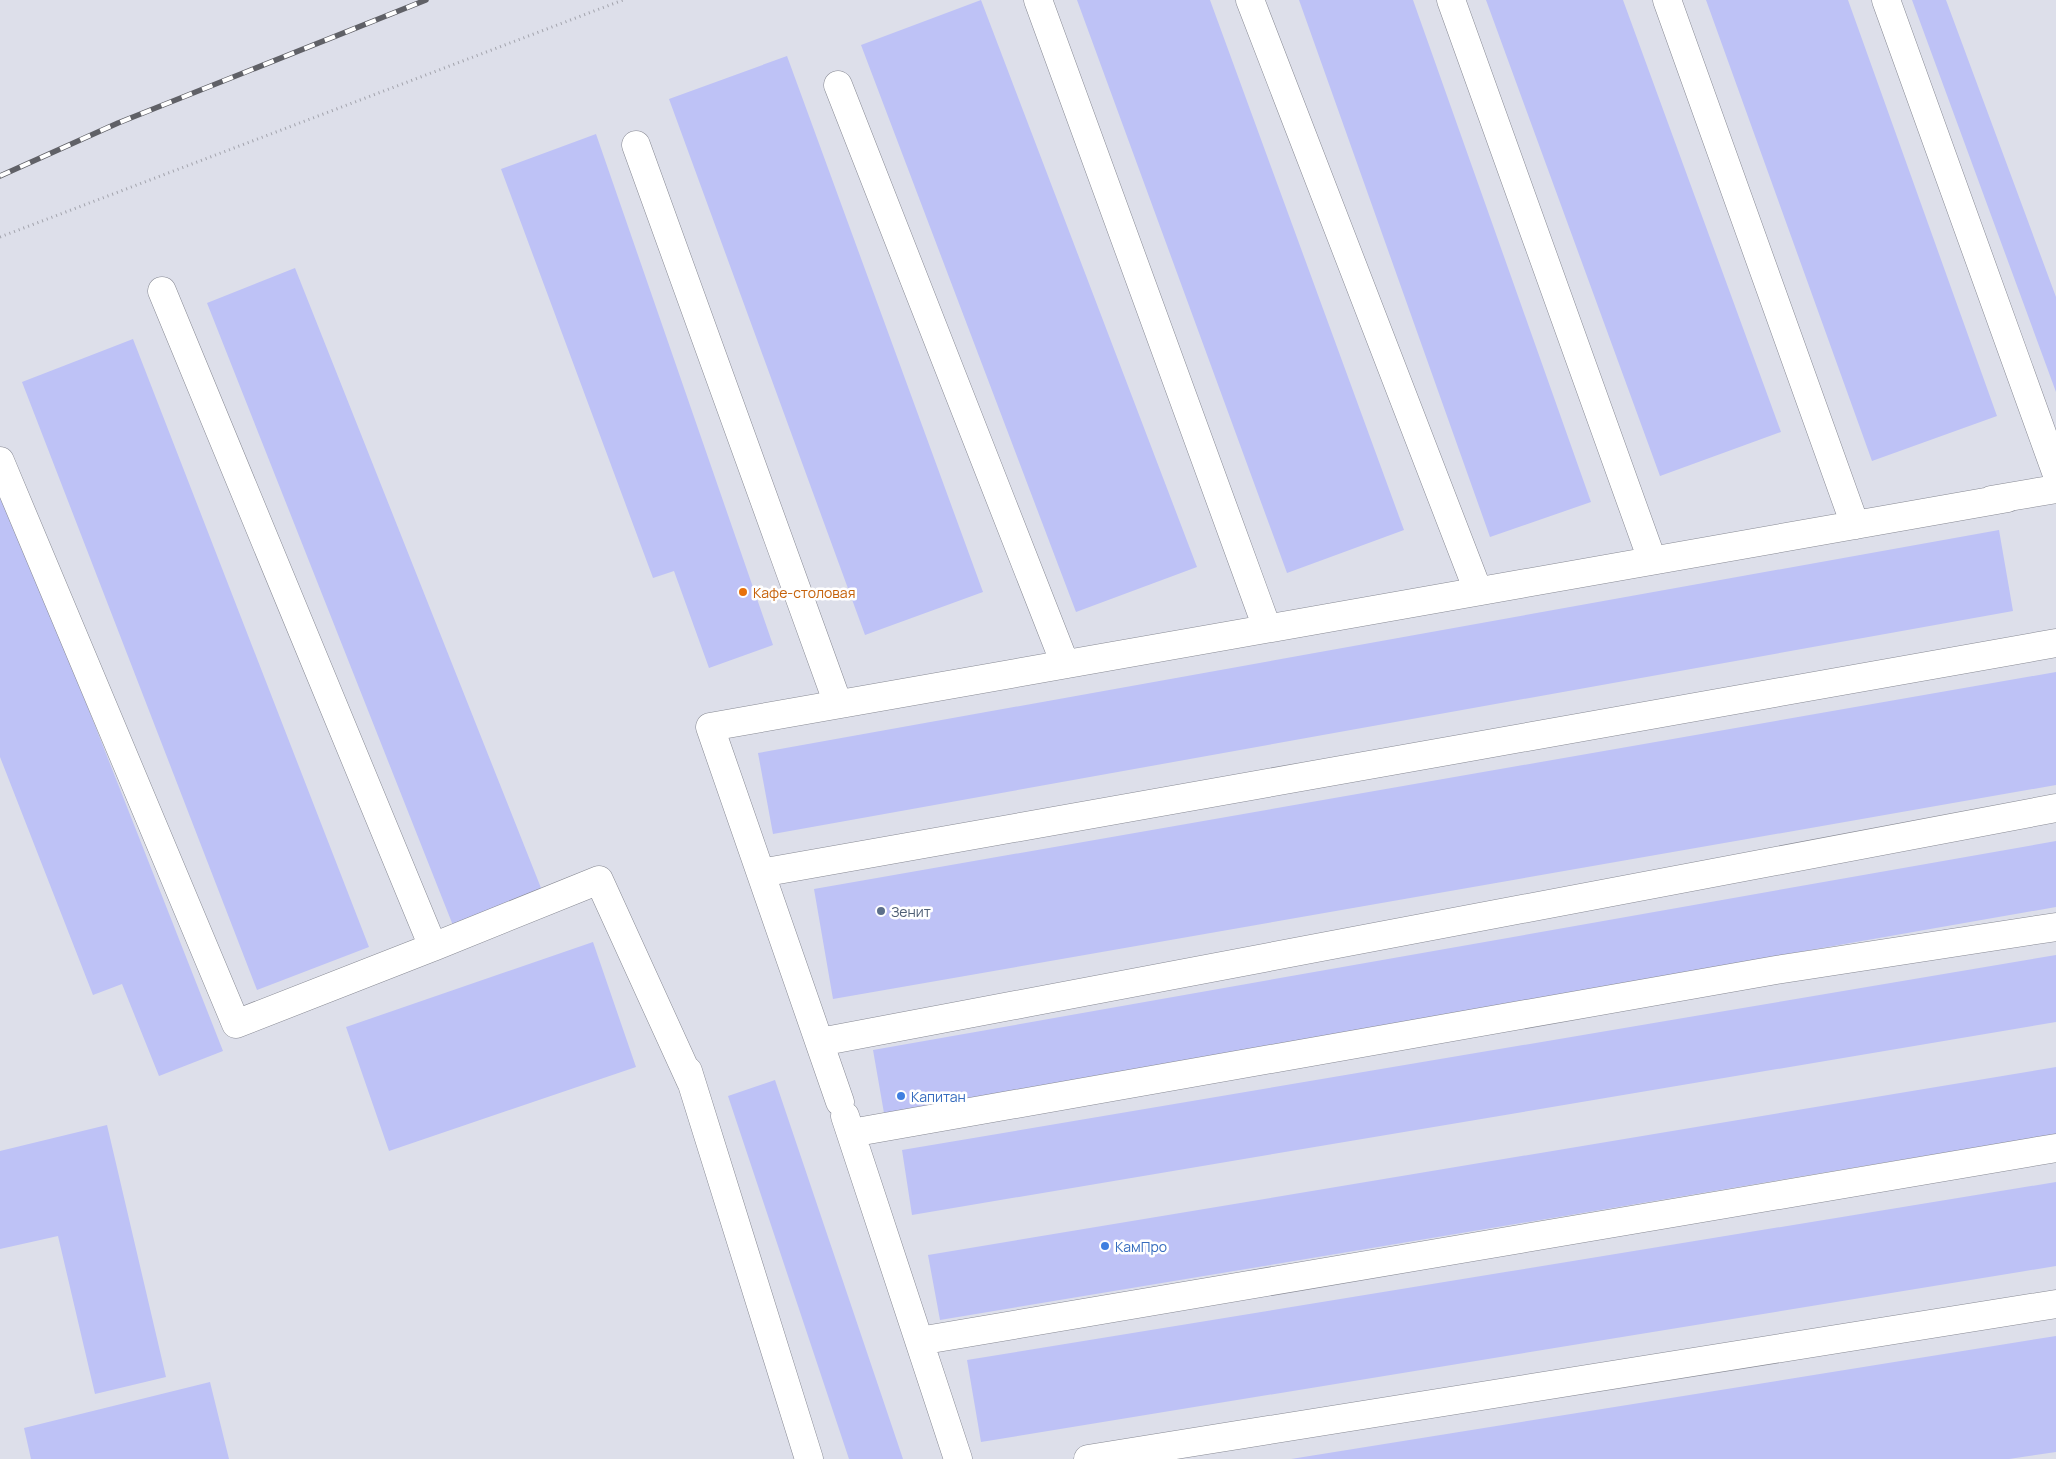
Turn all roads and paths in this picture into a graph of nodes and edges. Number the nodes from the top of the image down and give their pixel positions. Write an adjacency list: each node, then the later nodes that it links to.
1 (623, 0): 9 (path)
2 (1038, 0): 19 (lane)
3 (1250, 0): 18 (lane)
4 (1451, 0): 17 (lane)
5 (1667, 0): 16 (lane)
6 (1886, 0): 12 (lane)
7 (838, 85): 21 (lane)
8 (636, 145): 22 (lane)
9 (0, 237)
10 (162, 291): 26 (lane)
11 (0, 461): 26 (lane)
12 (2056, 472)
13 (2056, 490): 15 (lane)
14 (2008, 498): 15 (lane)
15 (1980, 502): 16 (lane)
16 (1855, 524): 17 (lane)
17 (1652, 560): 18 (lane)
18 (1478, 591): 19 (lane)
19 (1267, 628): 21 (lane)
20 (2056, 643): 24 (lane)
21 (1065, 664): 22 (lane)
22 (838, 704): 24 (lane)
23 (2056, 808): 27 (lane)
24 (761, 873): 27 (lane)
25 (2056, 927): 28 (lane)
26 (433, 947): 32 (lane)
27 (820, 1042): 28 (lane)
28 (851, 1133): 31 (lane)
29 (2056, 1148): 31 (lane)
30 (2056, 1304): 34 (lane)
31 (919, 1341): 33 (lane)
32 (809, 1459)
33 (958, 1459)
34 (1088, 1459)

